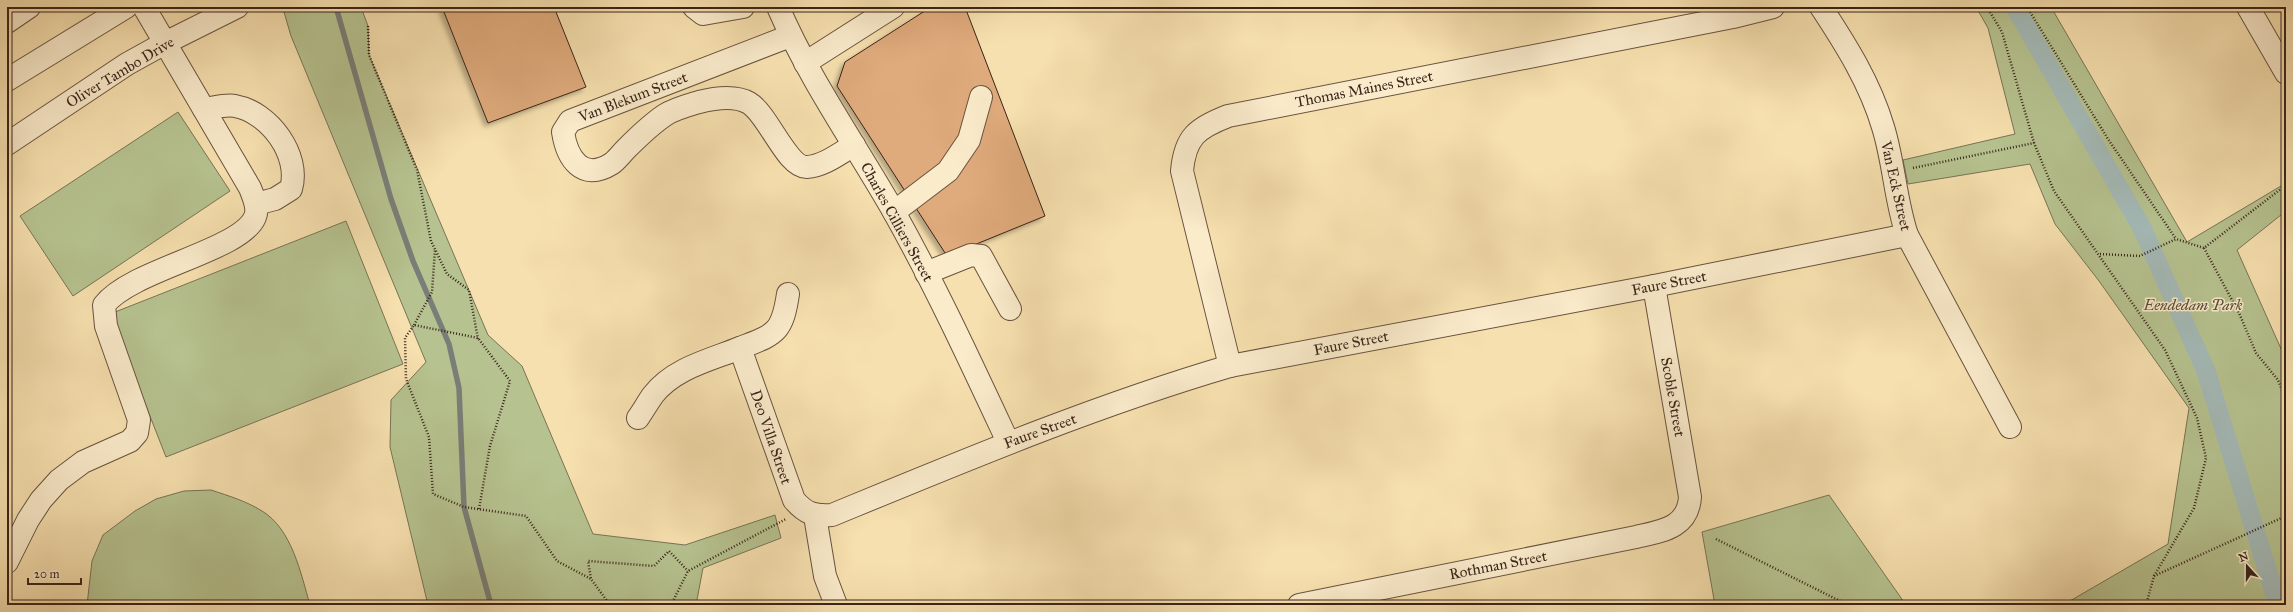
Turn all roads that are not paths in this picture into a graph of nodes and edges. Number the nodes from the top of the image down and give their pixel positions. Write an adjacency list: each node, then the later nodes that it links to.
1 (29, 7): 12 (street)
2 (126, 7): 17 (street)
3 (144, 7): 14 (street)
4 (237, 7): 14 (street, Oliver Tambo Drive)
5 (694, 7): 6 (street)
6 (743, 7)
7 (778, 7): 13 (street, Charles Cilliers Street)
8 (893, 7): 15 (street)
9 (1773, 7): 30 (street, Thomas Maines Street)
10 (1822, 7): 24 (street, Van Eck Street)
11 (2248, 7): 16 (street)
12 (7, 22)
13 (790, 36): 15 (street, Charles Cilliers Street); 21 (street, Van Blekum Street)
14 (165, 43): 19 (street); 20 (street, Oliver Tambo Drive)
15 (805, 63): 21 (street, Charles Cilliers Street)
16 (2286, 73)
17 (7, 80)
18 (981, 97): 23 (street)
19 (204, 109): 22 (street); 22 (street)
20 (7, 144)
21 (854, 145): 23 (street, Charles Cilliers Street)
22 (256, 204): 36 (street)
23 (894, 212): 25 (street, Charles Cilliers Street)
24 (1906, 235): 26 (street, Faure Street); 32 (street, Van Eck Street)
25 (926, 273): 28 (street); 33 (street, Charles Cilliers Street)
26 (1654, 286): 30 (street, Faure Street); 34 (street, Scoble Street)
27 (788, 294): 29 (street)
28 (1010, 309)
29 (740, 348): 31 (street); 35 (street, Deo Villa Street)
30 (1230, 366): 33 (street, Faure Street)
31 (638, 418)
32 (2010, 427)
33 (1008, 442): 35 (street, Faure Street)
34 (1689, 508): 38 (street, Rothman Street)
35 (808, 512): 37 (street)
36 (7, 562)
37 (836, 605)
38 (1299, 605)

